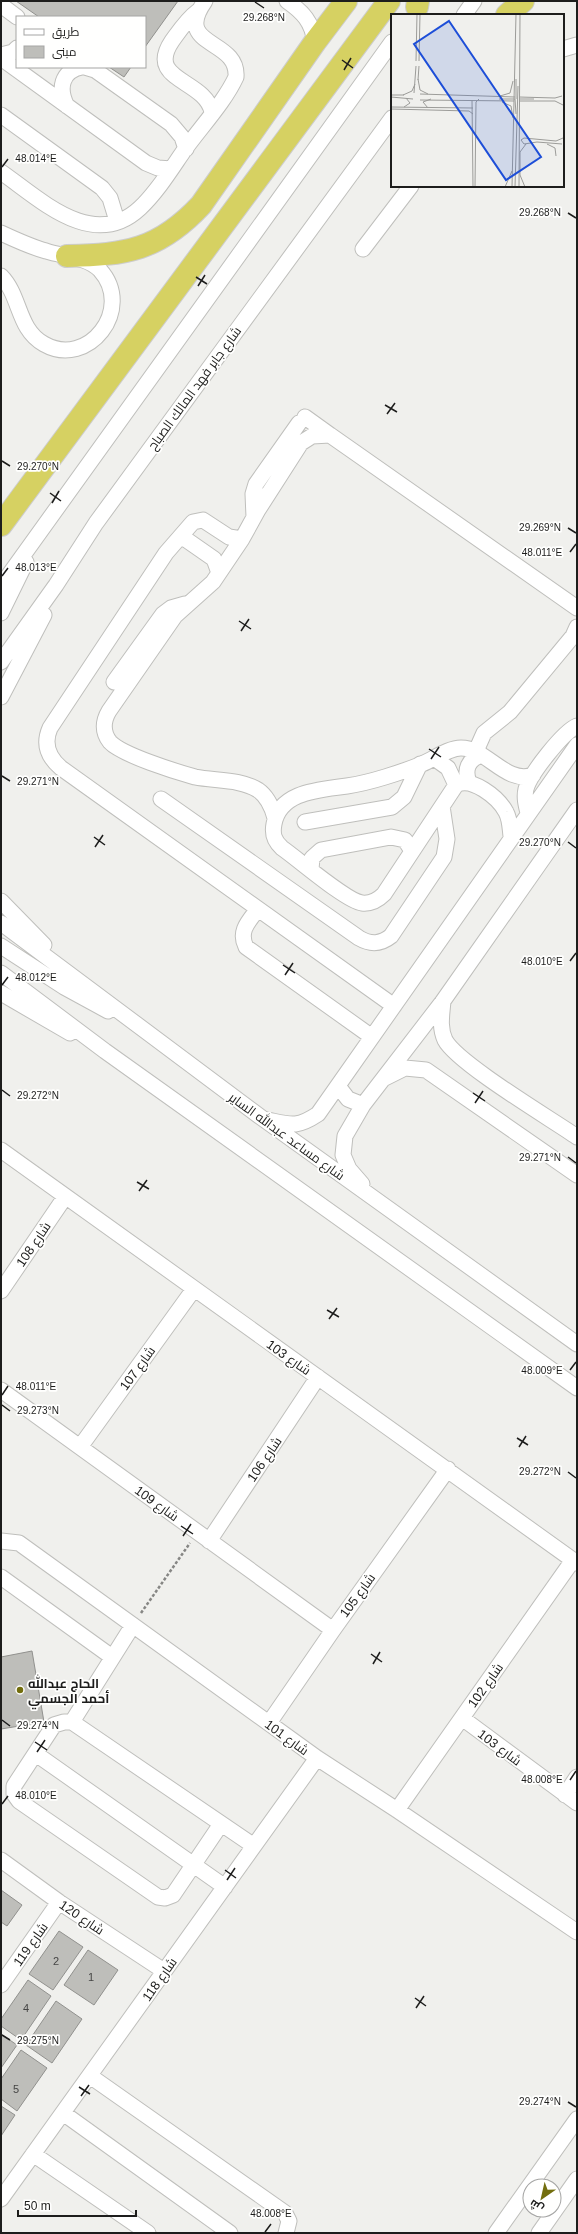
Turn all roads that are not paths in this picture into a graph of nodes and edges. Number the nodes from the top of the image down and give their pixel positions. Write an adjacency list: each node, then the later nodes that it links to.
1 (287, 1): 12 (street)
2 (346, 1): 12 (highway)
3 (389, 1): 8 (highway)
4 (474, 1): 9 (street)
5 (523, 1): 10 (highway)
6 (1, 5): 11 (street)
7 (202, 5): 22 (street); 22 (street)
8 (377, 11): 36 (highway)
9 (465, 14)
10 (507, 14)
11 (16, 16)
12 (315, 42): 32 (highway)
13 (391, 43): 38 (street)
14 (577, 45): 16 (street)
15 (16, 49): 17 (street)
16 (564, 49)
17 (1, 55)
18 (1, 58): 21 (street)
19 (80, 68): 21 (street)
20 (87, 68): 25 (street)
21 (67, 106): 26 (street)
22 (212, 112): 25 (street)
23 (1, 115): 29 (street)
24 (391, 119): 41 (street, شارع جابر فهد المالك الصباح)
25 (186, 149): 26 (street)
26 (171, 169): 29 (street)
27 (1, 172): 29 (street)
28 (409, 187): 31 (street)
29 (117, 221)
30 (1, 233): 32 (street)
31 (363, 249)
32 (67, 256): 33 (street)
33 (1, 276)
34 (330, 435): 35 (street); 35 (street); 44 (street)
35 (254, 518): 39 (street)
36 (1, 524)
37 (181, 536): 39 (street); 40 (street); 66 (street)
38 (36, 537): 42 (street); 45 (street)
39 (242, 540): 40 (street)
40 (219, 574): 43 (street)
41 (56, 585): 47 (street, شارع جابر فهد المالك الصباح); 49 (street)
42 (1, 586)
43 (188, 603): 48 (street); 61 (street)
44 (577, 609)
45 (1, 613)
46 (577, 627): 52 (street)
47 (1, 662)
48 (114, 682)
49 (1, 697)
50 (576, 725): 54 (street)
51 (577, 745): 59 (street)
52 (479, 753): 53 (street); 54 (street); 55 (street)
53 (427, 761): 55 (street); 60 (street); 61 (street)
54 (533, 776): 59 (street)
55 (462, 784): 57 (street); 62 (street)
56 (163, 794): 57 (street)
57 (442, 806): 63 (street)
58 (577, 810): 72 (street)
59 (528, 813): 62 (street)
60 (304, 817)
61 (275, 818): 64 (street)
62 (511, 836): 73 (street)
63 (412, 851): 64 (street); 64 (street)
64 (311, 869)
65 (1, 901): 69 (street)
66 (258, 909): 73 (street); 75 (street)
67 (1, 923): 69 (street, شارع مساعد عبدالله الساير)
68 (1, 946): 74 (street)
69 (63, 967): 74 (street, شارع مساعد عبدالله الساير)
70 (1, 973): 76 (street)
71 (1, 993): 76 (street)
72 (443, 1001): 77 (street); 81 (street)
73 (394, 1006): 75 (street)
74 (134, 1023): 80 (street, شارع مساعد عبدالله الساير)
75 (372, 1037): 78 (street)
76 (105, 1051): 90 (street)
77 (383, 1079): 79 (street); 83 (street)
78 (338, 1086): 79 (street); 80 (street)
79 (363, 1105): 85 (street)
80 (262, 1118): 85 (street, شارع مساعد عبدالله الساير)
81 (577, 1137)
82 (1, 1150): 84 (street, شارع 103)
83 (577, 1175)
84 (65, 1197): 86 (street, شارع 103); 87 (street, شارع 108)
85 (379, 1203): 88 (street, شارع مساعد عبدالله الساير)
86 (194, 1289): 89 (street, شارع 103); 92 (street, شارع 107)
87 (1, 1291)
88 (577, 1344)
89 (318, 1377): 93 (street, شارع 103); 94 (street, شارع 106)
90 (577, 1388)
91 (1, 1390): 92 (street, شارع 109)
92 (80, 1447): 94 (street, شارع 109)
93 (448, 1469): 96 (street, شارع 103); 99 (street, شارع 105)
94 (203, 1537): 99 (street, شارع 109)
95 (1, 1541): 98 (street, شارع 101)
96 (575, 1562): 101 (street, شارع 102)
97 (1, 1578): 100 (street)
98 (133, 1625): 100 (street); 103 (street, شارع 101)
99 (333, 1630): 103 (street, شارع 105)
100 (112, 1657): 102 (street)
101 (462, 1718): 107 (street, شارع 103); 109 (street, شارع 102)
102 (72, 1722): 104 (street); 110 (street)
103 (269, 1723): 105 (street, شارع 101)
104 (36, 1754): 113 (street); 113 (street)
105 (317, 1758): 109 (street, شارع 101); 111 (street, شارع 118)
106 (577, 1777): 107 (street)
107 (565, 1795): 108 (street, شارع 103)
108 (577, 1803)
109 (397, 1810): 116 (street, شارع 101)
110 (221, 1824): 111 (street); 113 (street)
111 (254, 1846): 114 (street, شارع 118)
112 (1, 1860): 115 (street, شارع 120)
113 (193, 1865): 114 (street)
114 (225, 1887): 117 (street, شارع 118)
115 (59, 1902): 117 (street, شارع 120); 118 (street, شارع 119)
116 (577, 1932)
117 (164, 1972): 119 (street, شارع 118)
118 (1, 1985)
119 (90, 2076): 120 (street, شارع 118); 127 (street)
120 (63, 2113): 122 (street, شارع 118); 126 (street)
121 (577, 2119): 128 (street)
122 (33, 2154): 124 (street, شارع 118); 125 (street)
123 (577, 2179): 129 (street)
124 (1, 2199)
125 (148, 2233)
126 (230, 2233)
127 (286, 2233)
128 (496, 2233)
129 (539, 2233)

